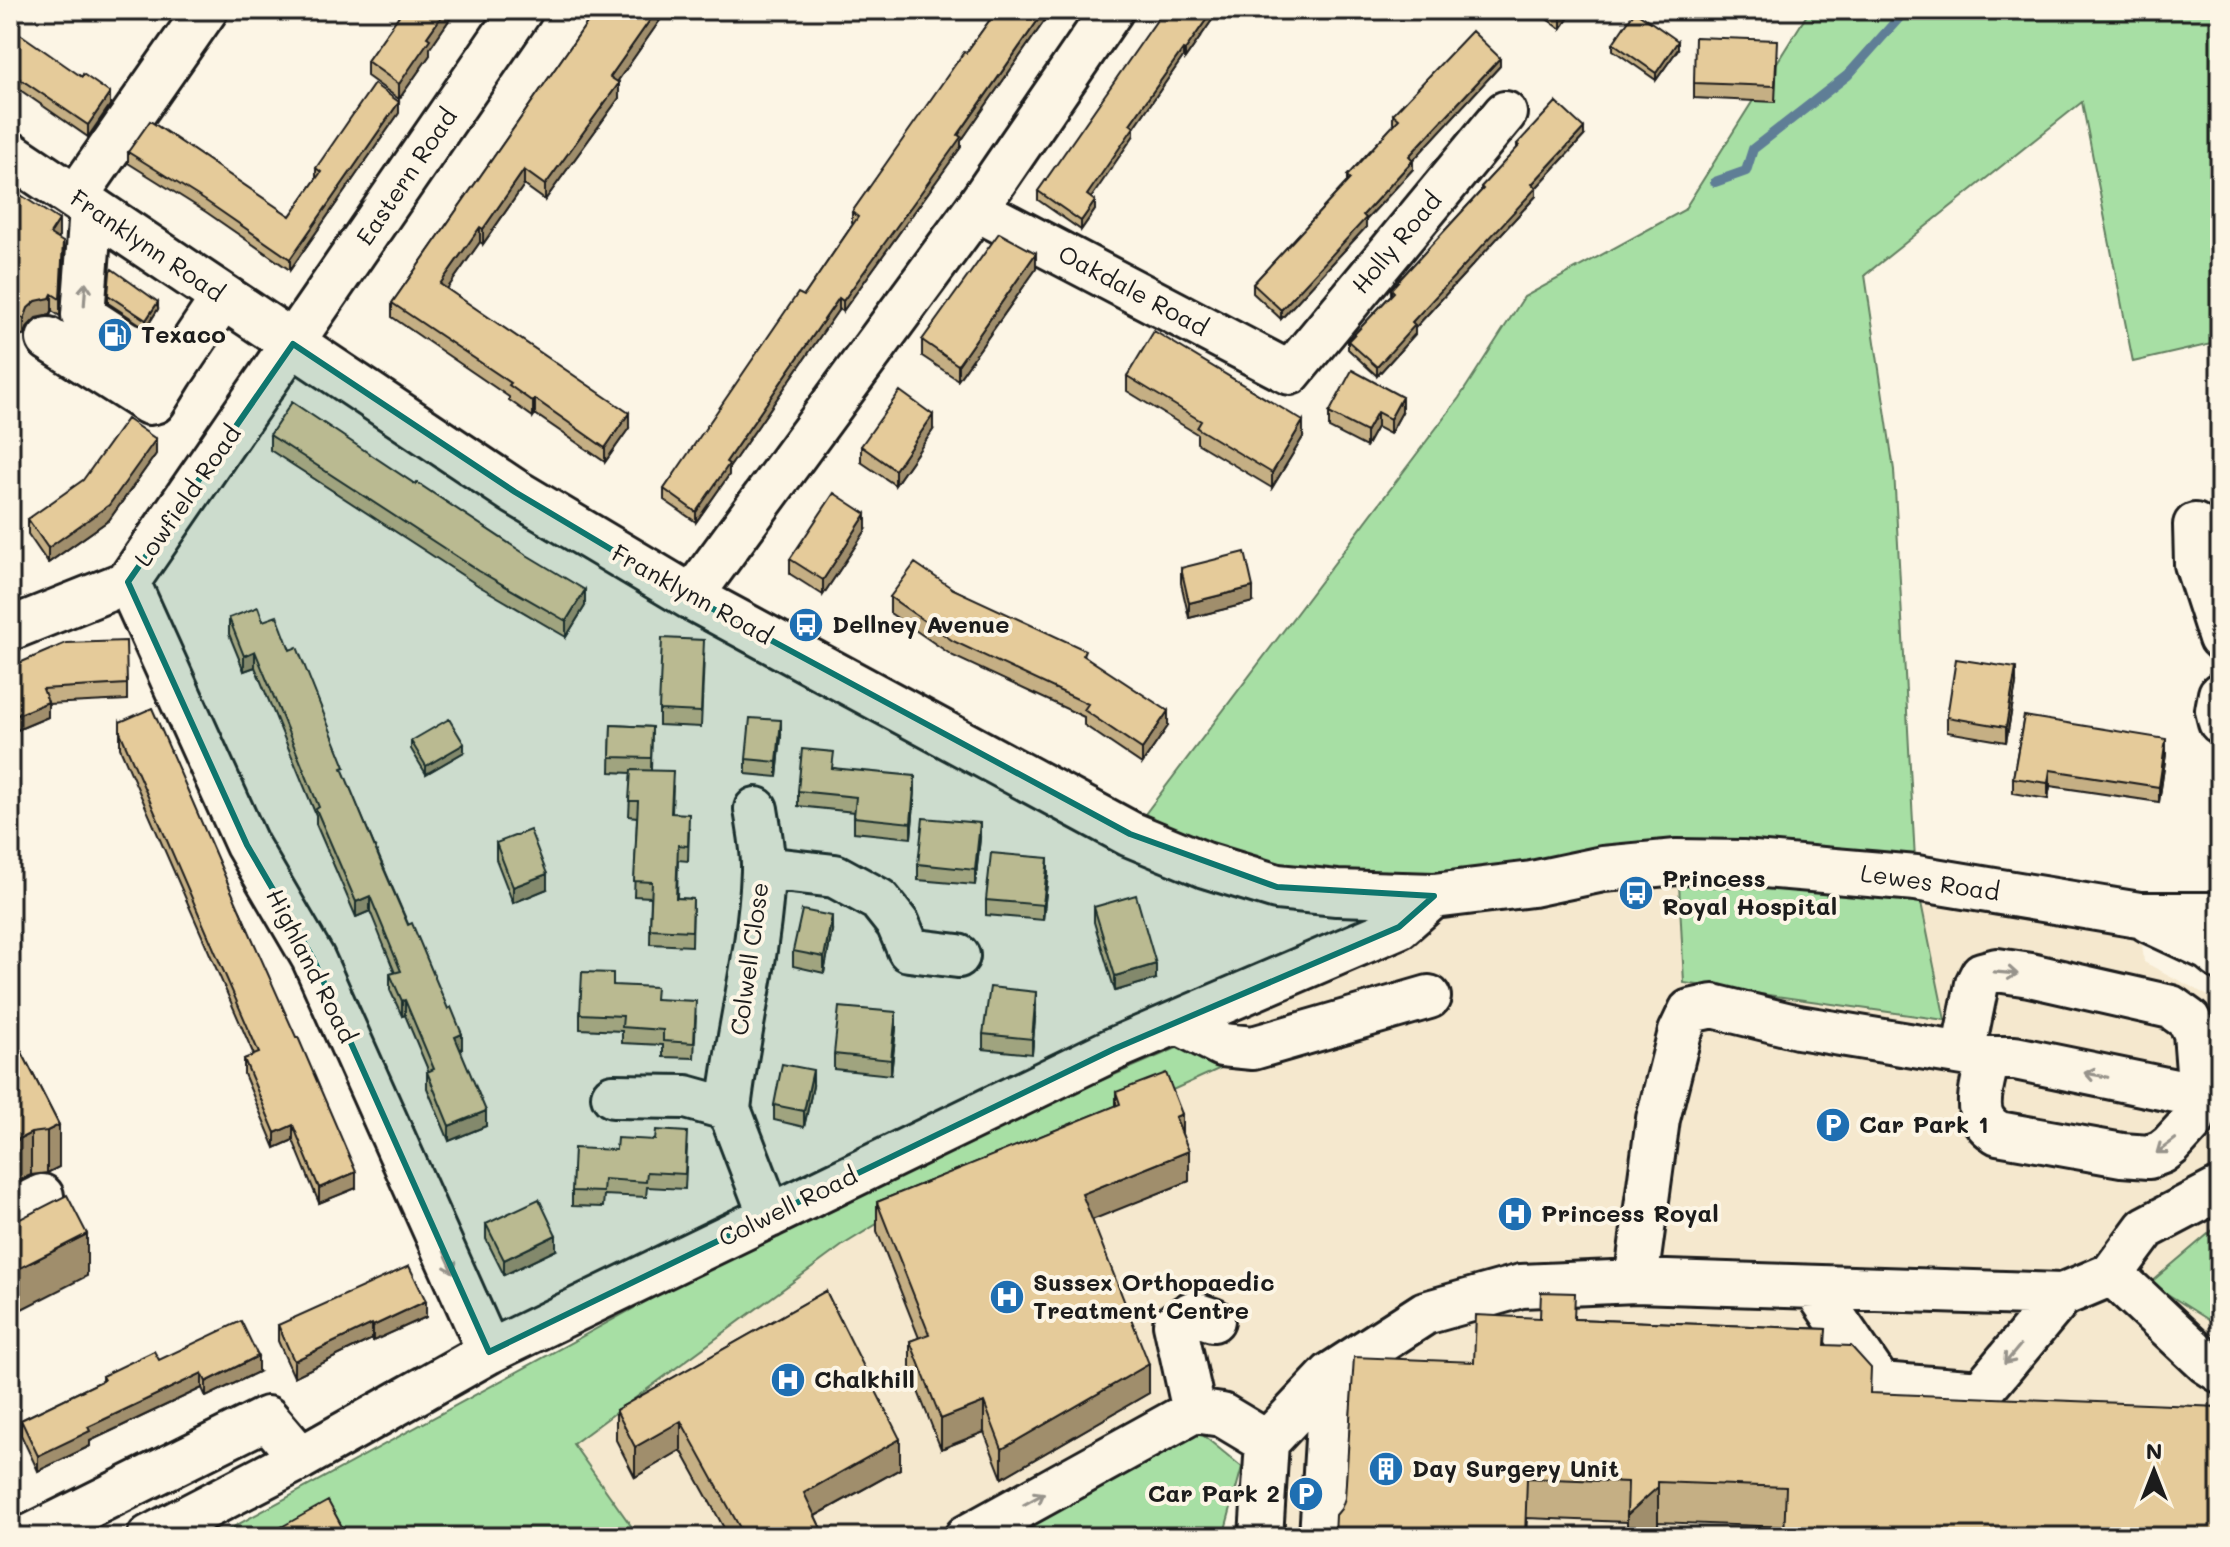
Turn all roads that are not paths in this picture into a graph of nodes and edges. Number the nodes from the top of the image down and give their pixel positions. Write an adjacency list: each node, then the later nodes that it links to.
1 (206, 10): 6 (street)
2 (521, 10): 10 (street, Eastern Road)
3 (1112, 10): 7 (street)
4 (1505, 113): 12 (street, Holly Road)
5 (10, 154): 6 (main road, Franklynn Road)
6 (83, 203): 8 (main road, Franklynn Road); 11 (street, one-way to 6)
7 (976, 209): 12 (street, Oakdale Road); 15 (street)
8 (223, 297): 10 (main road, Franklynn Road); 11 (street)
9 (48, 339): 11 (street)
10 (293, 344): 14 (street, Lowfield Road); 15 (main road, Franklynn Road)
11 (172, 373)
12 (1290, 373)
13 (2195, 525): 17 (street)
14 (128, 582): 16 (street, Lowfield Road); 40 (street, Highland Road, one-way to 40)
15 (691, 597): 22 (main road, Franklynn Road)
16 (10, 629)
17 (2220, 638)
18 (2220, 694): 19 (street)
19 (2220, 722)
20 (756, 809): 21 (street, Colwell Close)
21 (763, 868): 25 (street); 32 (street, Colwell Close)
22 (1434, 896): 23 (main road, Lewes Road); 28 (street, Colwell Road)
23 (2139, 915): 24 (main road, Lewes Road); 26 (main road, Lewes Road)
24 (2220, 915)
25 (958, 956)
26 (2220, 957)
27 (1429, 997): 28 (street)
28 (1177, 1022): 34 (street, Colwell Road)
29 (1976, 1055): 31 (street, one-way to 29); 31 (street, one-way to 29); 31 (street, one-way to 31); 36 (street)
30 (613, 1096): 32 (street)
31 (2200, 1096)
32 (729, 1109): 34 (street, Colwell Close)
33 (2220, 1189): 35 (street)
34 (770, 1216): 40 (street, Colwell Road)
35 (2112, 1274): 38 (street); 41 (street)
36 (1636, 1281): 37 (street); 42 (street)
37 (1814, 1287): 38 (street); 38 (street, one-way to 37)
38 (2062, 1295)
39 (1213, 1320): 43 (street)
40 (489, 1352): 45 (street, Colwell Road)
41 (2220, 1371)
42 (1331, 1374): 44 (street); 50 (street)
43 (1194, 1411): 44 (street); 48 (street, one-way to 43)
44 (1267, 1442): 49 (street)
45 (301, 1458): 46 (street); 47 (street, Colwell Road)
46 (28, 1537)
47 (149, 1537)
48 (966, 1537)
49 (1261, 1537)
50 (1321, 1537)

